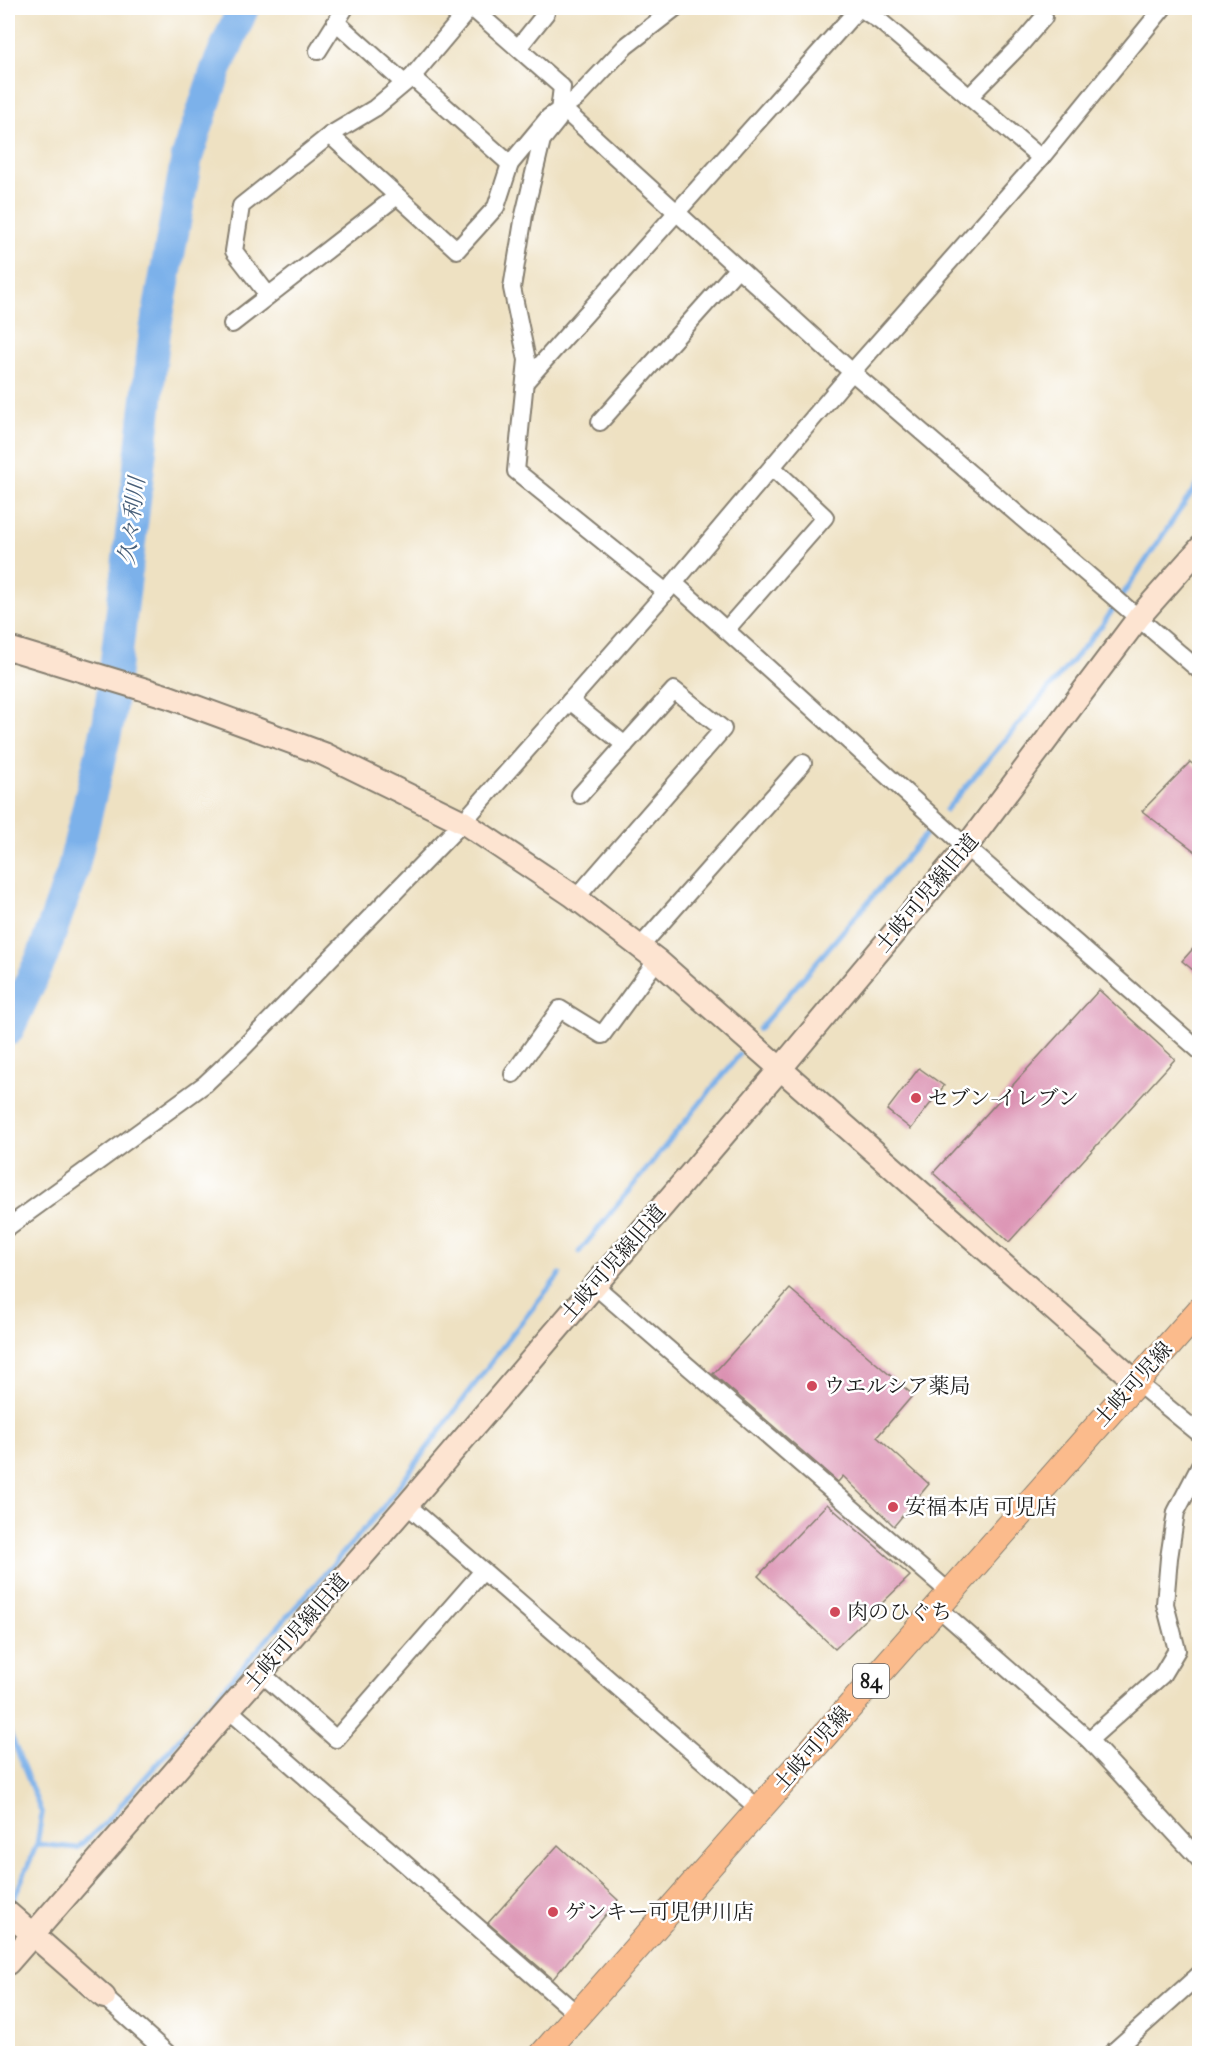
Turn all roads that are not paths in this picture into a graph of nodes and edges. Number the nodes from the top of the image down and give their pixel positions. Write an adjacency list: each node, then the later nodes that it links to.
1 (471, 8): 8 (street); 10 (street)
2 (675, 8): 12 (street)
3 (860, 8): 11 (street); 17 (street)
4 (1163, 8): 14 (street)
5 (546, 13): 8 (street)
6 (340, 15): 9 (street); 10 (street)
7 (1044, 17): 11 (street)
8 (518, 48): 12 (street)
9 (318, 51)
10 (408, 80): 13 (street); 15 (street)
11 (969, 97): 14 (street)
12 (561, 107): 15 (street); 17 (street); 22 (street)
13 (330, 135): 16 (street); 19 (street)
14 (1041, 158): 21 (street)
15 (510, 164): 16 (street)
16 (397, 196): 19 (street)
17 (676, 212): 18 (street); 22 (street)
18 (738, 268): 21 (street); 23 (street)
19 (268, 295): 20 (street)
20 (232, 324)
21 (852, 372): 24 (street); 27 (street)
22 (527, 380): 26 (street)
23 (600, 422)
24 (772, 466): 26 (street); 28 (street)
25 (1200, 548): 27 (street, 土岐可児線旧道)
26 (670, 588): 28 (street); 31 (street)
27 (1134, 612): 30 (street); 36 (street, 土岐可児線旧道)
28 (726, 630): 36 (street)
29 (8, 648): 35 (street)
30 (1200, 671)
31 (570, 701): 32 (street); 35 (street)
32 (625, 745): 34 (street); 37 (street)
33 (803, 763): 38 (street)
34 (580, 795)
35 (463, 822): 37 (street); 42 (street)
36 (966, 847): 39 (street); 40 (street, 土岐可児線旧道)
37 (576, 898): 38 (street)
38 (649, 953): 40 (street); 41 (street)
39 (1200, 1051)
40 (781, 1068): 43 (street, 土岐可児線旧道); 45 (street)
41 (513, 1074)
42 (8, 1227)
43 (594, 1285): 48 (street, 土岐可児線旧道); 50 (street)
44 (1200, 1310): 45 (main road, 土岐可児線 / 84)
45 (1135, 1382): 46 (street); 50 (main road, 土岐可児線 / 84)
46 (1200, 1434)
47 (1200, 1466): 53 (street)
48 (407, 1505): 49 (street); 51 (street, 土岐可児線旧道)
49 (483, 1571): 51 (street); 54 (street)
50 (942, 1599): 53 (street); 54 (main road, 土岐可児線 / 84)
51 (261, 1673): 52 (street, 土岐可児線旧道)
52 (229, 1710): 56 (street, 土岐可児線旧道); 60 (street)
53 (1089, 1740): 55 (street)
54 (759, 1809): 60 (main road, 土岐可児線 / 84)
55 (1200, 1860)
56 (19, 1923): 57 (street, 土岐可児線旧道); 59 (street)
57 (8, 1963)
58 (1200, 1974): 63 (street)
59 (104, 1997): 61 (street)
60 (577, 2014): 62 (main road, 土岐可児線 / 84)
61 (168, 2054)
62 (543, 2054)
63 (1111, 2054)

